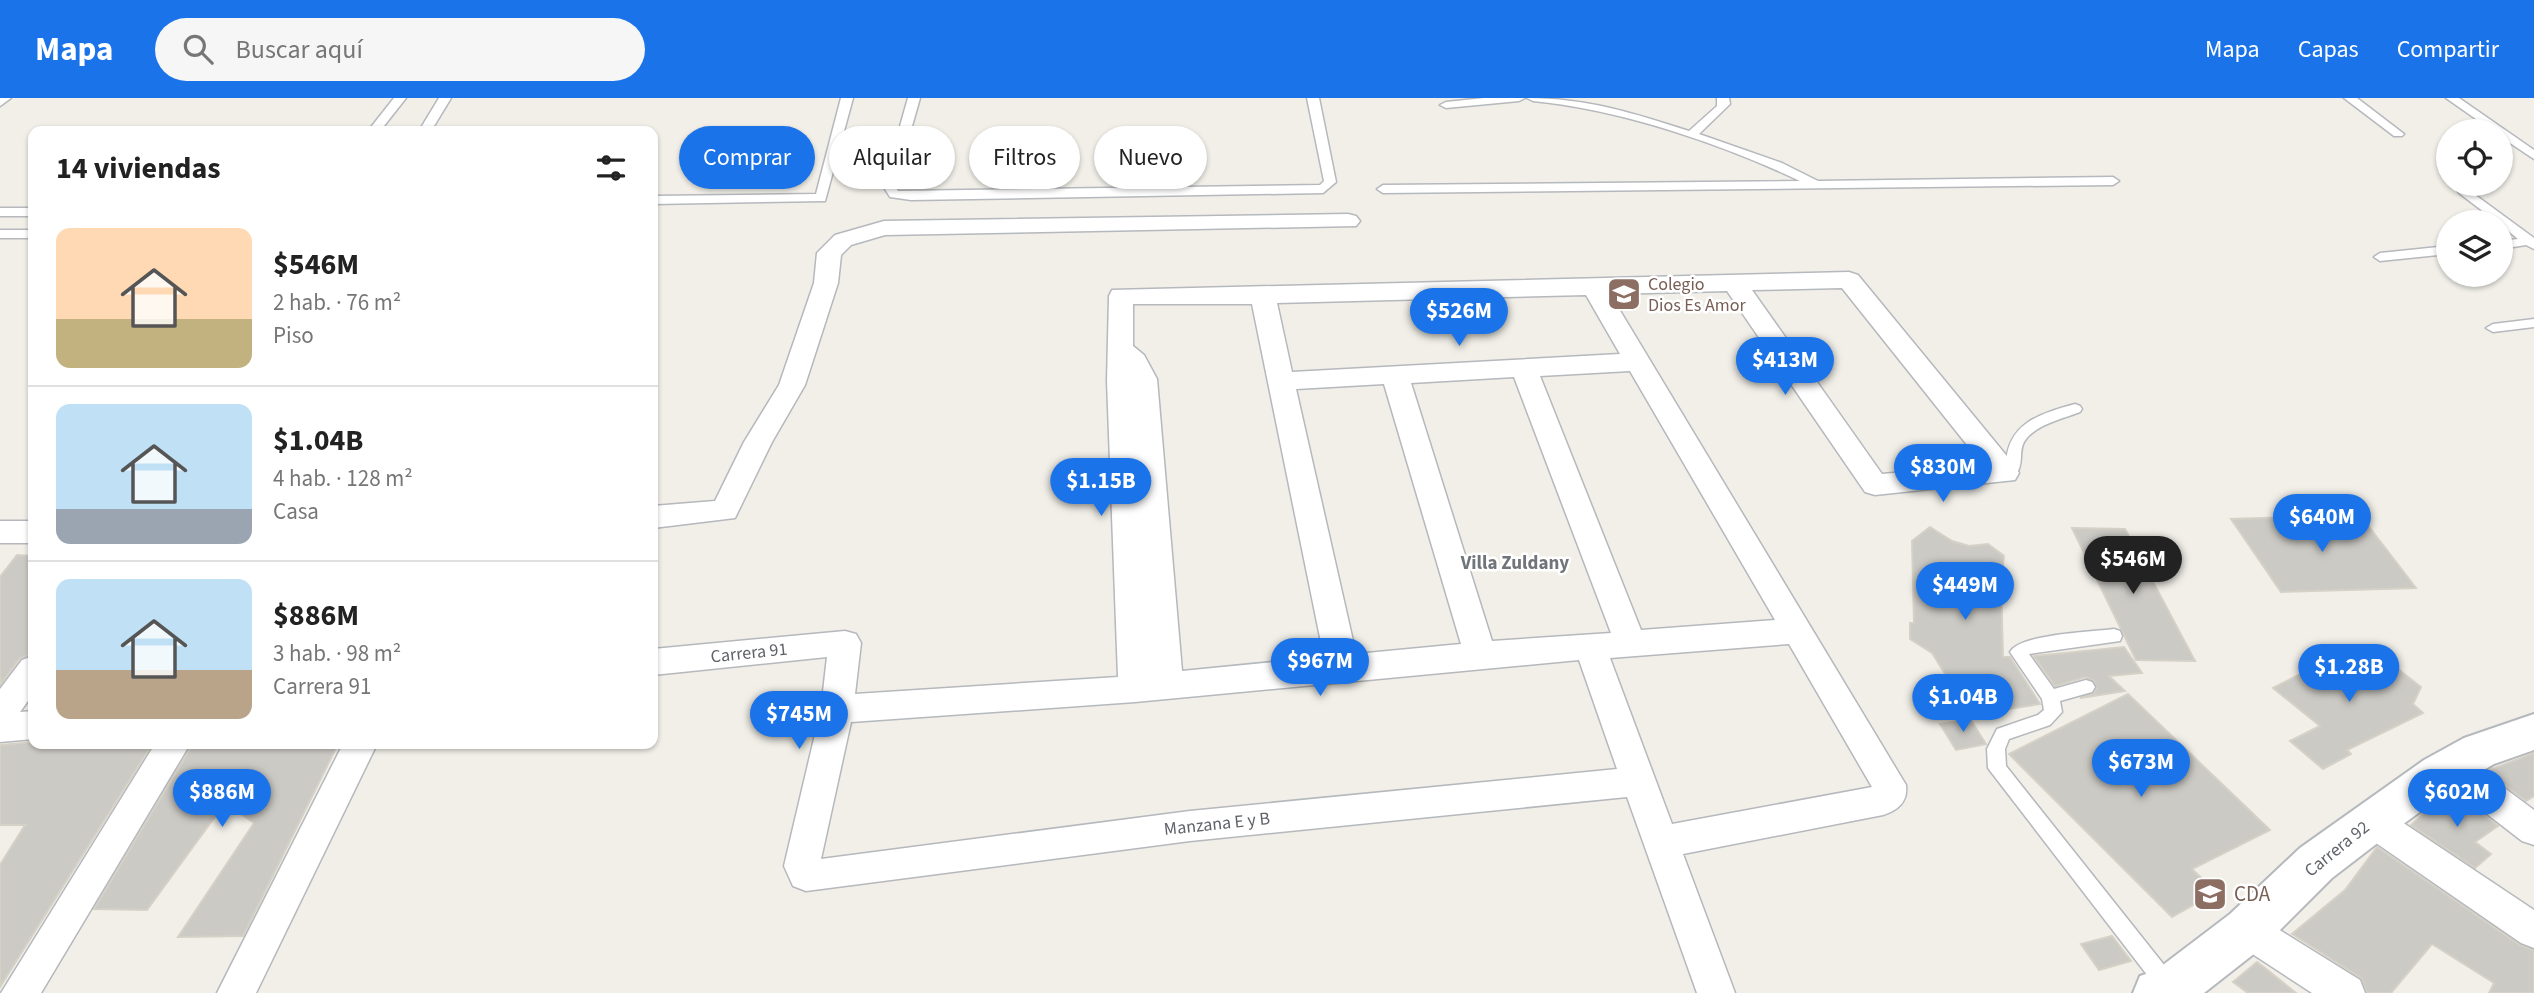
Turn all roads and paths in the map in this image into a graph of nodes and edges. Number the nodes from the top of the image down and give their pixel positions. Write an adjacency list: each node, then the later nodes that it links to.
1 (5, 98): 12 (lane)
2 (400, 98): 15 (lane)
3 (445, 98): 16 (lane)
4 (846, 98): 25 (lane)
5 (914, 98): 6 (lane)
6 (1313, 98)
7 (1519, 98): 13 (lane)
8 (1533, 98): 18 (lane)
9 (1723, 98): 18 (lane)
10 (2350, 98): 17 (lane)
11 (2452, 98): 14 (lane)
12 (0, 103)
13 (1446, 105)
14 (2482, 119)
15 (378, 126)
16 (428, 126)
17 (2398, 134)
18 (1691, 135): 22 (lane)
19 (2513, 141): 20 (lane)
20 (2534, 155)
21 (2113, 181): 22 (lane)
22 (1820, 186): 23 (lane)
23 (1383, 189)
24 (2471, 196): 31 (lane)
25 (658, 200)
26 (0, 212): 27 (lane)
27 (28, 212)
28 (1349, 221): 47 (street)
29 (0, 234): 30 (lane)
30 (28, 234)
31 (2532, 243): 32 (lane)
32 (2513, 244)
33 (2436, 251): 34 (lane)
34 (2380, 257)
35 (1733, 282): 36 (street); 46 (street); 46 (street)
36 (1593, 286): 37 (street); 41 (street)
37 (1263, 296): 40 (street); 44 (street)
38 (2534, 323): 39 (lane)
39 (2493, 328)
40 (1121, 349): 58 (street); 60 (street)
41 (1638, 362): 42 (street); 50 (street)
42 (1524, 368): 43 (street); 52 (street)
43 (1395, 375): 44 (street); 54 (street)
44 (1282, 381): 56 (street)
45 (2075, 409): 46 (lane)
46 (2005, 473)
47 (658, 517)
48 (0, 532): 49 (street)
49 (28, 532)
50 (1798, 631): 52 (street); 73 (street)
51 (2114, 636): 61 (lane)
52 (1631, 644): 53 (street)
53 (1590, 647): 54 (street); 70 (street)
54 (1480, 655): 56 (street)
55 (658, 662): 62 (street, Carrera 91)
56 (1343, 670): 58 (street)
57 (28, 676): 63 (street)
58 (1167, 685): 60 (street)
59 (2086, 687): 61 (lane)
60 (1135, 689): 62 (street)
61 (2050, 697): 76 (lane)
62 (836, 709): 70 (street, Manzana E y B)
63 (0, 715)
64 (28, 725): 65 (street)
65 (0, 728)
66 (2534, 732): 69 (street, Carrera 92)
67 (170, 749): 77 (street)
68 (358, 749): 78 (street)
69 (2451, 767): 71 (street, Carrera 92); 72 (street)
70 (1640, 781): 73 (street)
71 (2372, 821): 74 (street, Carrera 92); 75 (street)
72 (2534, 830)
73 (1662, 842): 79 (street)
74 (2247, 930): 76 (street, Carrera 92); 80 (street)
75 (2534, 932)
76 (2164, 991)
77 (20, 993)
78 (236, 993)
79 (1716, 993)
80 (2346, 993)

